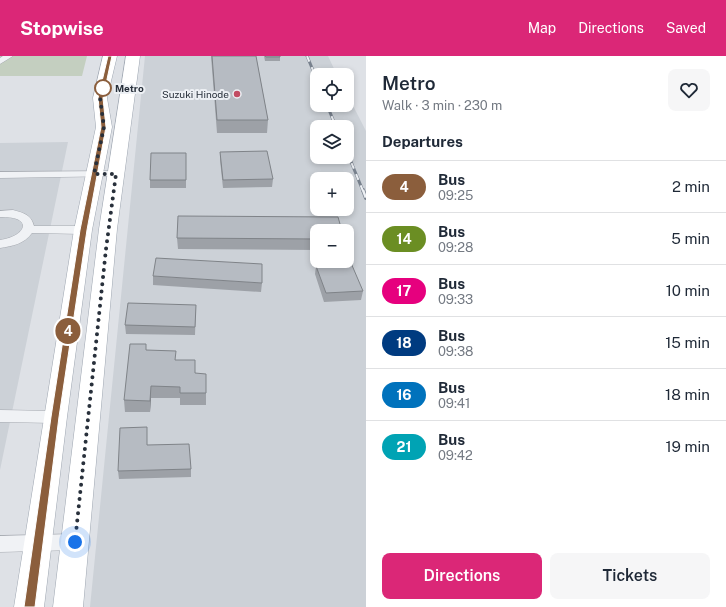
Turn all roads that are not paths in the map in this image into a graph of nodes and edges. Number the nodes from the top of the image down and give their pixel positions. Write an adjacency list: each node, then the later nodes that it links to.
1 (9, 56): 4 (lane)
2 (110, 56): 5 (main road)
3 (133, 56): 5 (main road)
4 (0, 61)
5 (105, 174): 6 (lane); 9 (main road); 14 (main road)
6 (0, 175)
7 (0, 214): 8 (lane)
8 (29, 229): 9 (lane); 10 (lane)
9 (83, 230): 12 (main road)
10 (0, 244)
11 (0, 416): 12 (lane)
12 (55, 417): 13 (main road)
13 (38, 542): 14 (lane); 15 (lane); 16 (main road)
14 (75, 542): 17 (main road)
15 (0, 544)
16 (29, 607)
17 (68, 607)

